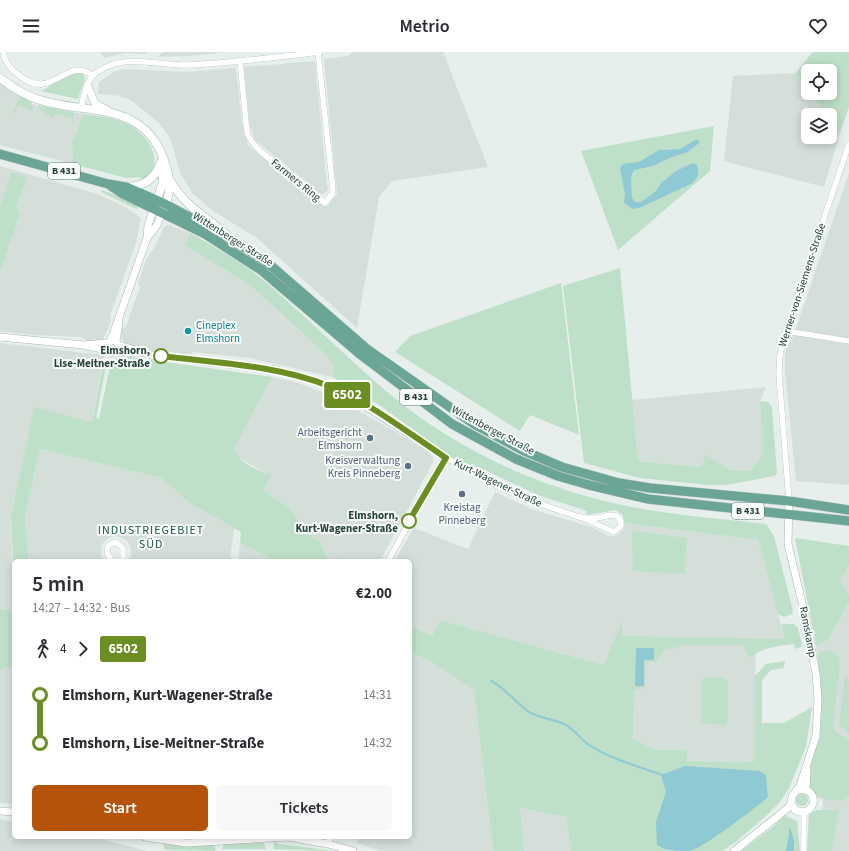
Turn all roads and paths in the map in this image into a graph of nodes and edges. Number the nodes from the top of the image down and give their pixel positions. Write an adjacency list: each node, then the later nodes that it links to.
1 (2, 52): 4 (street)
2 (319, 52): 3 (street); 3 (street, Farmers Ring)
3 (240, 60): 4 (street)
4 (92, 75): 6 (street)
5 (0, 78): 7 (main road)
6 (87, 85): 7 (street); 8 (street)
7 (81, 108): 8 (main road)
8 (109, 111): 9 (main road)
9 (151, 138): 12 (main road); 13 (main road)
10 (849, 144): 18 (street, Werner-von-Siemens-Straße)
11 (0, 154): 14 (main road, B 431)
12 (161, 161): 15 (main road); 16 (main road)
13 (170, 180): 16 (main road); 17 (main road)
14 (108, 184): 15 (main road, B 431); 16 (main road, B 431)
15 (126, 187): 16 (main road, B 431)
16 (160, 206): 17 (main road, Wittenberger Straße / B 431); 21 (street); 25 (main road, Wittenberger Straße / B 431)
17 (236, 242): 23 (main road, Wittenberger Straße / B 431)
18 (786, 331): 20 (street); 23 (street, Werner-von-Siemens-Straße)
19 (0, 337): 21 (street, Kurt-Wagener-Straße)
20 (849, 341)
21 (113, 345): 22 (street, Kurt-Wagener-Straße)
22 (446, 458): 26 (street, Kurt-Wagener-Straße); 30 (street)
23 (789, 502): 24 (main road, Wittenberger Straße / B 431); 25 (street, Ramskamp)
24 (849, 510)
25 (788, 515): 27 (main road, Wittenberger Straße / B 431); 31 (street, Ramskamp)
26 (583, 518): 26 (street, Kurt-Wagener-Straße)
27 (849, 521)
28 (111, 559): 29 (street)
29 (123, 559)
30 (389, 559)
31 (807, 763): 32 (street, Ramskamp); 33 (street, Ramskamp)
32 (798, 790): 33 (street); 34 (street, Ramskamp)
33 (806, 790): 37 (street, Ramskamp)
34 (791, 803): 37 (street); 44 (street, Ramskamp)
35 (0, 811): 36 (street)
36 (12, 812)
37 (804, 812): 45 (street)
38 (173, 839): 41 (street)
39 (219, 839): 41 (street)
40 (314, 839): 42 (street)
41 (187, 840)
42 (329, 840): 43 (street)
43 (353, 851)
44 (734, 851)
45 (804, 851)

